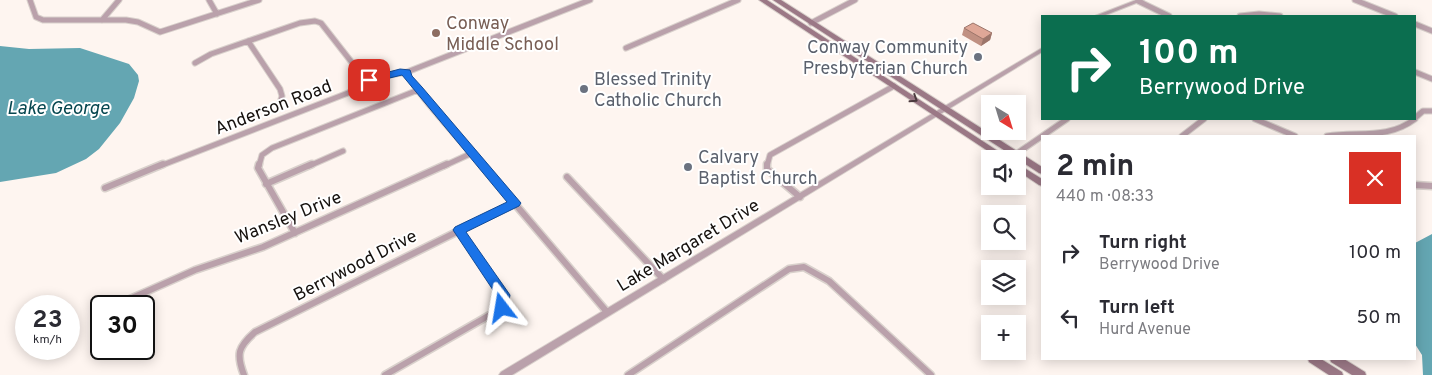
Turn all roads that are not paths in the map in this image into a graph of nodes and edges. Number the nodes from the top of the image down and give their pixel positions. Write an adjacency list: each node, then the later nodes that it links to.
1 (30, 0): 18 (street)
2 (119, 0): 18 (street)
3 (209, 0): 12 (street)
4 (259, 0): 12 (street)
5 (590, 0): 26 (street, Anderson Road)
6 (738, 0): 23 (street)
7 (762, 0): 30 (main road)
8 (776, 0): 19 (main road)
9 (855, 0): 19 (street)
10 (1355, 0): 17 (street)
11 (1139, 1): 13 (street); 14 (street)
12 (217, 14): 18 (street)
13 (1101, 15)
14 (1167, 15)
15 (1250, 15): 16 (street)
16 (1270, 15)
17 (1393, 15)
18 (102, 20)
19 (811, 23): 33 (main road)
20 (1416, 24): 21 (street)
21 (1432, 31)
22 (248, 41): 25 (street); 29 (street); 32 (street)
23 (626, 48)
24 (1041, 51): 33 (street, Lake Margaret Drive)
25 (195, 63)
26 (407, 72): 29 (street, Anderson Road); 31 (street)
27 (1416, 72): 28 (street)
28 (1432, 79)
29 (369, 80): 59 (street, Anderson Road)
30 (894, 86): 35 (main road, one-way to 35); 60 (street)
31 (418, 90): 50 (street); 56 (street)
32 (280, 103)
33 (946, 109): 35 (street, Lake Margaret Drive); 47 (main road)
34 (1430, 110): 36 (street)
35 (937, 114): 46 (main road); 60 (street, Lake Margaret Drive)
36 (1416, 118)
37 (1066, 120): 41 (street)
38 (1203, 120): 42 (street)
39 (1257, 120): 43 (street)
40 (1414, 120): 44 (street)
41 (1044, 135)
42 (1183, 135)
43 (1293, 135)
44 (1378, 135)
45 (1041, 137): 48 (street)
46 (992, 150)
47 (1010, 150)
48 (1022, 150)
49 (343, 151): 56 (street)
50 (472, 153): 61 (street); 63 (street, Wansley Drive)
51 (1026, 161): 52 (main road)
52 (1041, 170)
53 (1026, 172): 55 (main road)
54 (567, 177): 64 (street)
55 (1041, 182)
56 (266, 184): 63 (street)
57 (1416, 185): 58 (street)
58 (1432, 186)
59 (105, 188)
60 (800, 197): 64 (street, Lake Margaret Drive)
61 (515, 203): 62 (street, Berrywood Drive); 66 (street)
62 (459, 230): 69 (street, Berrywood Drive); 70 (street)
63 (295, 233): 65 (street, Wansley Drive)
64 (663, 279): 66 (street, Lake Margaret Drive)
65 (139, 295)
66 (607, 312): 71 (street, Lake Margaret Drive)
67 (1315, 360): 74 (main road)
68 (1337, 360): 75 (main road)
69 (244, 375)
70 (385, 375)
71 (504, 375)
72 (628, 375): 73 (street)
73 (931, 375)
74 (1338, 375)
75 (1360, 375)

